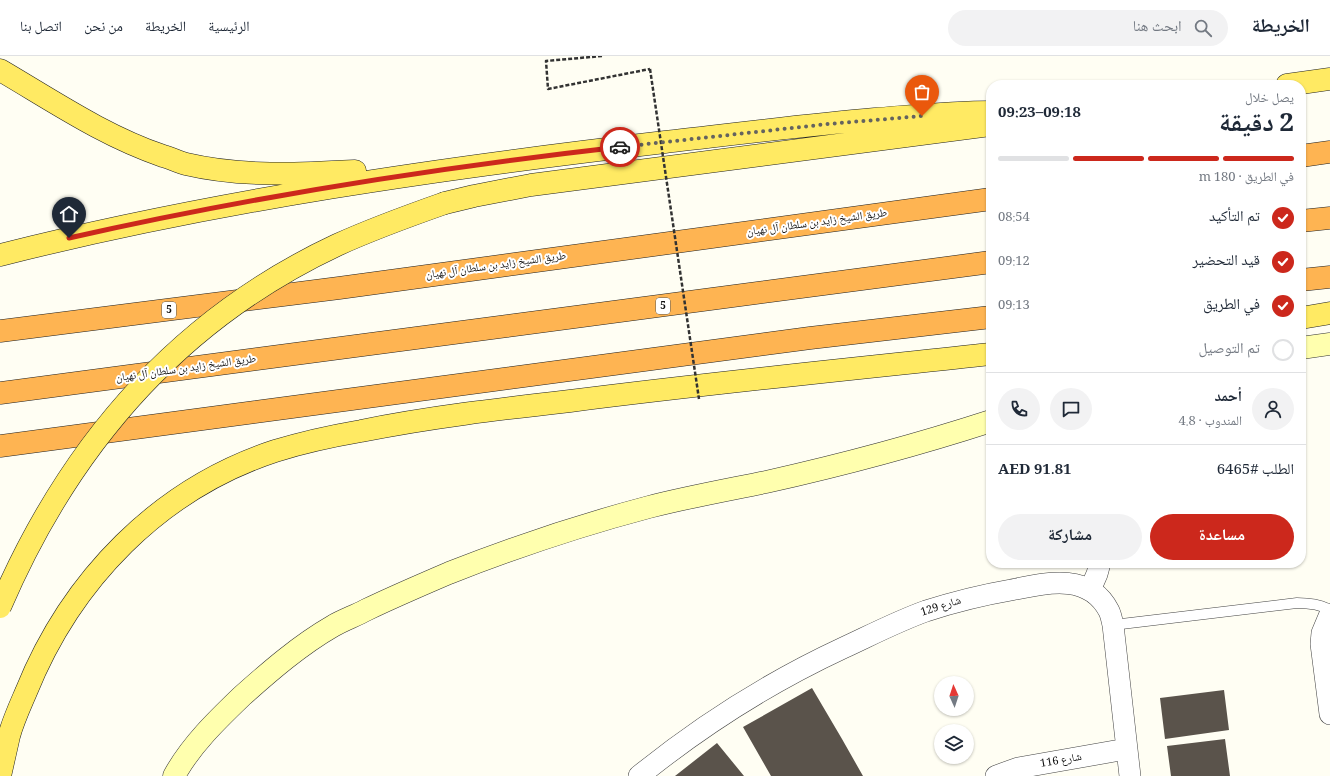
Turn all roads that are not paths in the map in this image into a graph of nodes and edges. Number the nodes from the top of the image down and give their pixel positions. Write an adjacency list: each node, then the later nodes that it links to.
1 (0, 70): 8 (main road)
2 (1330, 79): 3 (main road)
3 (1306, 82)
4 (986, 112): 8 (main road)
5 (986, 126): 30 (main road, bridge)
6 (1330, 152): 7 (highway)
7 (1306, 155)
8 (464, 167): 12 (main road)
9 (986, 200): 19 (highway, طريق الشيخ زايد بن سلطان آل نهيان / 5)
10 (1330, 218): 11 (highway)
11 (1306, 221)
12 (0, 255)
13 (986, 263): 23 (highway, طريق الشيخ زايد بن سلطان آل نهيان / 5)
14 (1330, 277): 15 (highway)
15 (1306, 279)
16 (1330, 313): 17 (main road)
17 (1306, 317)
18 (986, 318): 25 (highway)
19 (0, 331)
20 (1330, 344): 21 (street)
21 (1306, 347)
22 (986, 355): 36 (main road)
23 (0, 393)
24 (986, 422): 37 (street)
25 (54, 440): 26 (main road); 27 (highway)
26 (0, 441)
27 (0, 446)
28 (1099, 568): 29 (street)
29 (1090, 590): 33 (street, شارع 129); 38 (street, شارع 129)
30 (0, 607)
31 (1330, 610): 33 (lane)
32 (1330, 614): 34 (street)
33 (1113, 625): 35 (street, شارع 129)
34 (1330, 714)
35 (1126, 749): 39 (street, شارع 116); 40 (street, شارع 129)
36 (0, 776)
37 (174, 776)
38 (639, 776)
39 (996, 776)
40 (1130, 776)

